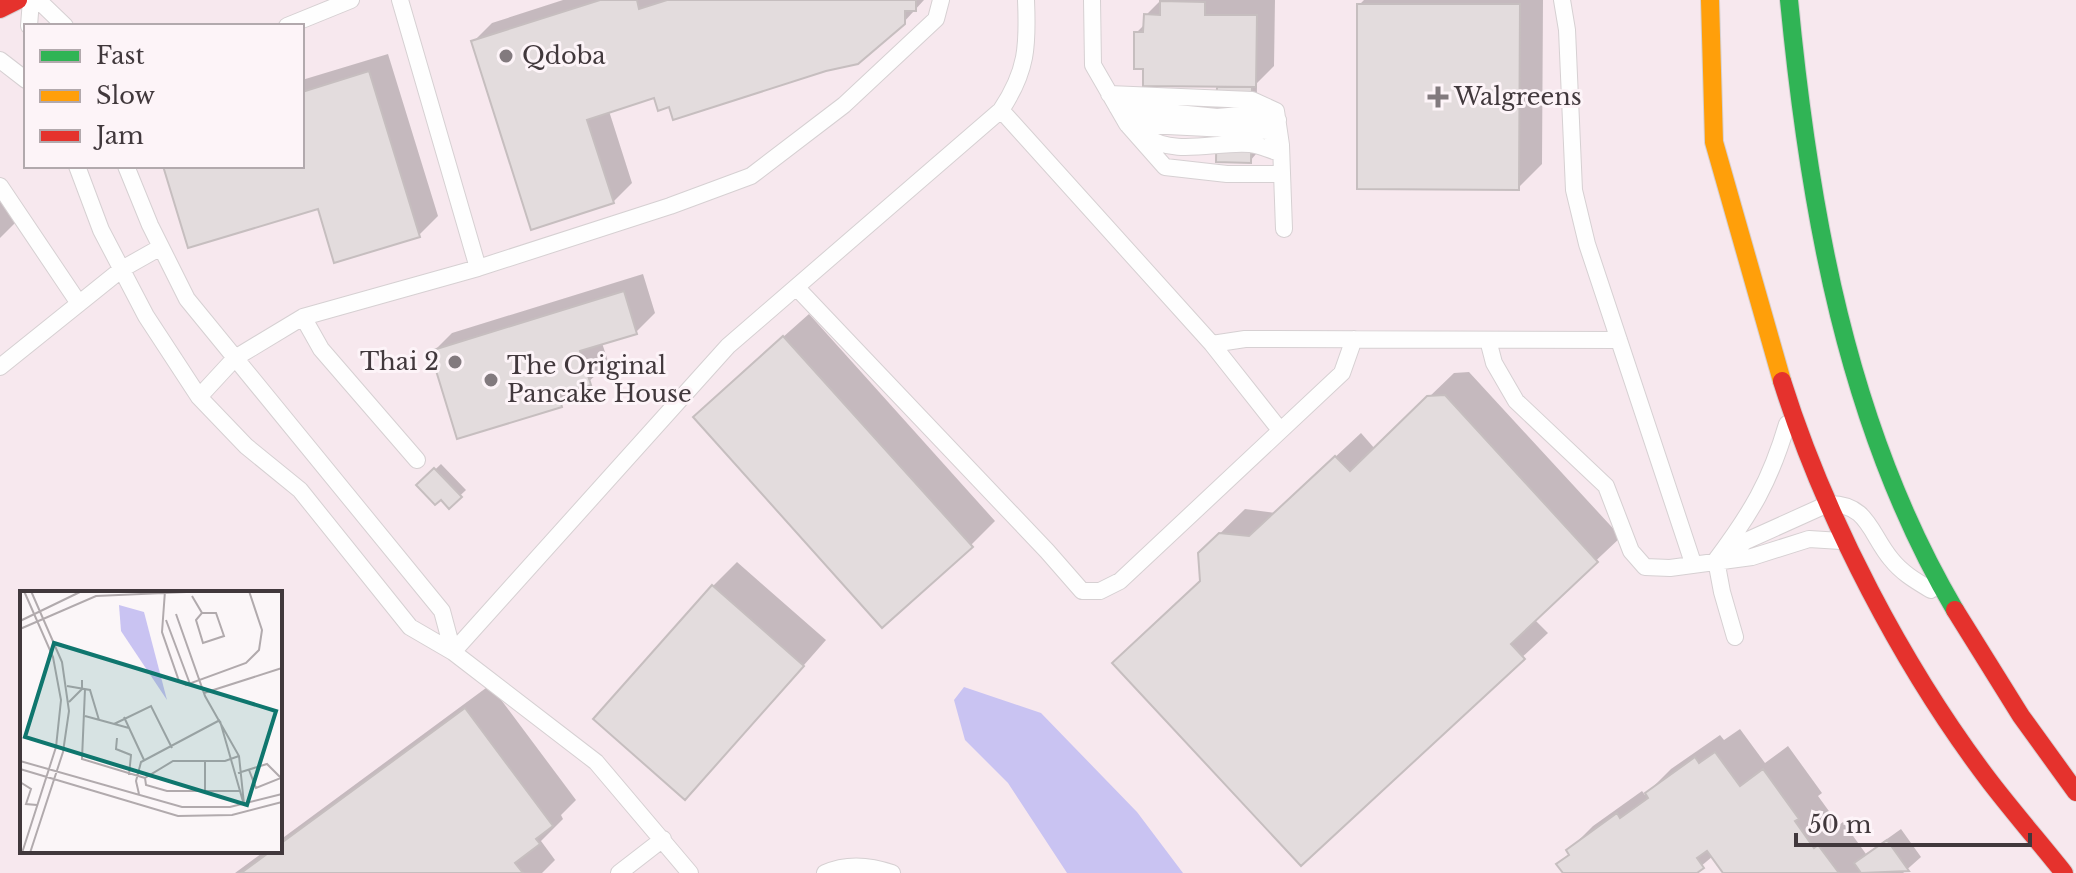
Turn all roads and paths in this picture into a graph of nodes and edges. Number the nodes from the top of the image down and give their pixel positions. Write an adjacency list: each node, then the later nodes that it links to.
1 (18, 0): 12 (main road)
2 (31, 0): 13 (lane)
3 (38, 0): 14 (lane)
4 (351, 0): 15 (lane)
5 (400, 0): 28 (lane)
6 (941, 0): 28 (lane)
7 (1026, 0): 19 (lane)
8 (1092, 0): 18 (lane)
9 (1562, 0): 35 (lane)
10 (1710, 0): 40 (main road)
11 (1789, 0): 47 (main road)
12 (0, 9)
13 (29, 24)
14 (63, 24)
15 (292, 24)
16 (0, 60): 17 (lane)
17 (24, 78)
18 (1113, 100): 20 (lane); 21 (lane)
19 (1001, 110): 30 (lane); 36 (lane)
20 (1127, 124): 21 (lane); 24 (lane)
21 (1281, 149): 24 (lane)
22 (78, 168): 29 (lane)
23 (127, 168): 27 (lane)
24 (1282, 174): 26 (lane)
25 (0, 186): 31 (lane)
26 (1284, 229)
27 (161, 247): 29 (lane); 37 (lane)
28 (478, 268): 32 (lane)
29 (122, 269): 31 (lane); 39 (lane)
30 (797, 288): 41 (lane); 49 (lane)
31 (78, 302): 38 (lane)
32 (303, 317): 37 (lane); 42 (lane)
33 (1354, 339): 34 (lane); 36 (lane); 41 (lane)
34 (1488, 340): 35 (lane); 46 (lane)
35 (1619, 340): 46 (lane)
36 (1212, 344): 41 (lane)
37 (235, 358): 39 (lane); 49 (lane)
38 (0, 367)
39 (199, 397): 49 (lane)
40 (1791, 410): 43 (main road); 45 (lane)
41 (1280, 430)
42 (417, 460)
43 (1828, 504): 44 (main road); 45 (lane); 47 (lane)
44 (1846, 542): 45 (lane); 56 (main road)
45 (1716, 560): 46 (lane); 48 (lane)
46 (1693, 563)
47 (1949, 600): 50 (main road)
48 (1735, 637)
49 (453, 652): 51 (lane)
50 (2076, 792)
51 (663, 839): 52 (lane); 53 (lane)
52 (619, 873)
53 (690, 873)
54 (825, 873): 55 (lane)
55 (892, 873)
56 (2064, 873)

